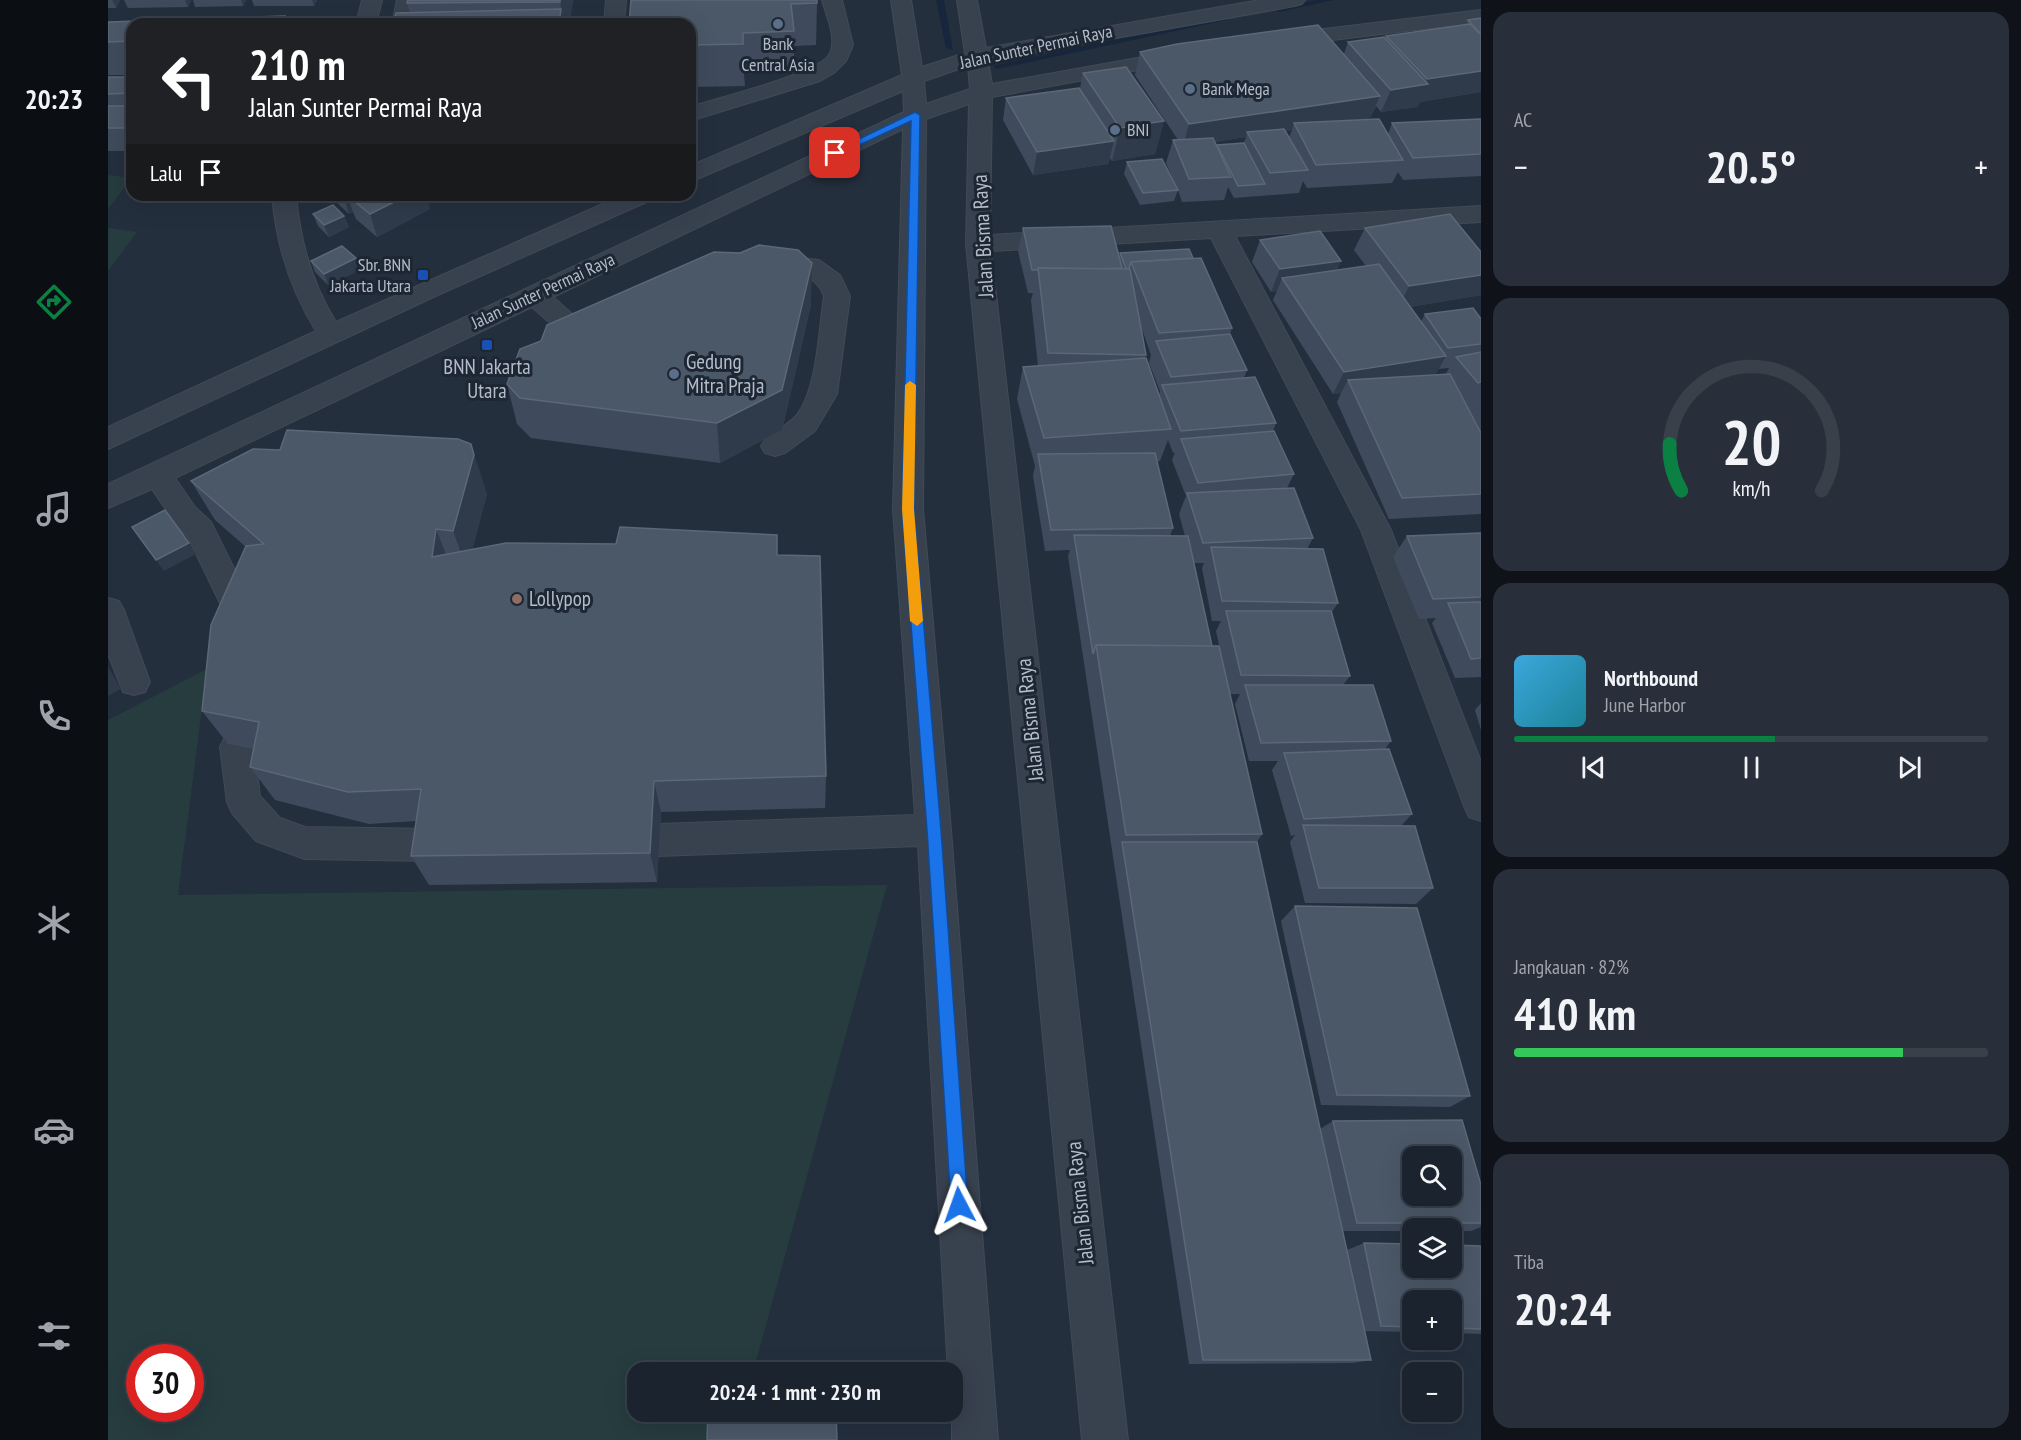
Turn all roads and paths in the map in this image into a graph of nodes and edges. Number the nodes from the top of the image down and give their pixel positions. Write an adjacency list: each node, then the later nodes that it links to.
1 (372, 0): 10 (street)
2 (407, 0): 11 (street)
3 (616, 0): 12 (street)
4 (832, 0): 19 (street)
5 (901, 0): 17 (street)
6 (967, 0): 16 (street, Jalan Bisma Raya)
7 (1295, 0): 8 (street, Jalan Sunter Permai Raya)
8 (1201, 7): 14 (street, Jalan Sunter Permai Raya)
9 (1481, 16): 13 (street)
10 (368, 18)
11 (403, 18)
12 (614, 18)
13 (1262, 43)
14 (1121, 47): 15 (street); 16 (street, Jalan Sunter Permai Raya); 18 (street, Jalan Sunter Permai Raya)
15 (1204, 52)
16 (978, 56): 17 (street, Jalan Sunter Permai Raya); 18 (street, Jalan Bisma Raya)
17 (913, 78): 20 (street); 21 (street, Jalan Sunter Permai Raya)
18 (980, 93): 20 (street, Jalan Sunter Permai Raya); 26 (street, Jalan Bisma Raya)
19 (696, 112)
20 (915, 115): 28 (street, Jalan Sunter Permai Raya); 40 (street)
21 (696, 168)
22 (284, 201): 30 (street)
23 (630, 201): 30 (street)
24 (1480, 216): 25 (street)
25 (1219, 229): 26 (street); 39 (street)
26 (978, 244): 44 (street, Jalan Bisma Raya)
27 (740, 261): 32 (street)
28 (535, 295): 29 (street); 33 (street, Jalan Sunter Permai Raya)
29 (619, 313)
30 (331, 334): 31 (street)
31 (108, 439)
32 (775, 446)
33 (157, 474): 34 (street, Jalan Sunter Permai Raya); 36 (street)
34 (108, 497)
35 (108, 610): 37 (street)
36 (249, 632)
37 (134, 682)
38 (237, 747): 42 (street)
39 (1481, 806)
40 (934, 830): 41 (street); 43 (street)
41 (659, 840)
42 (435, 845)
43 (975, 1440)
44 (1105, 1440)

